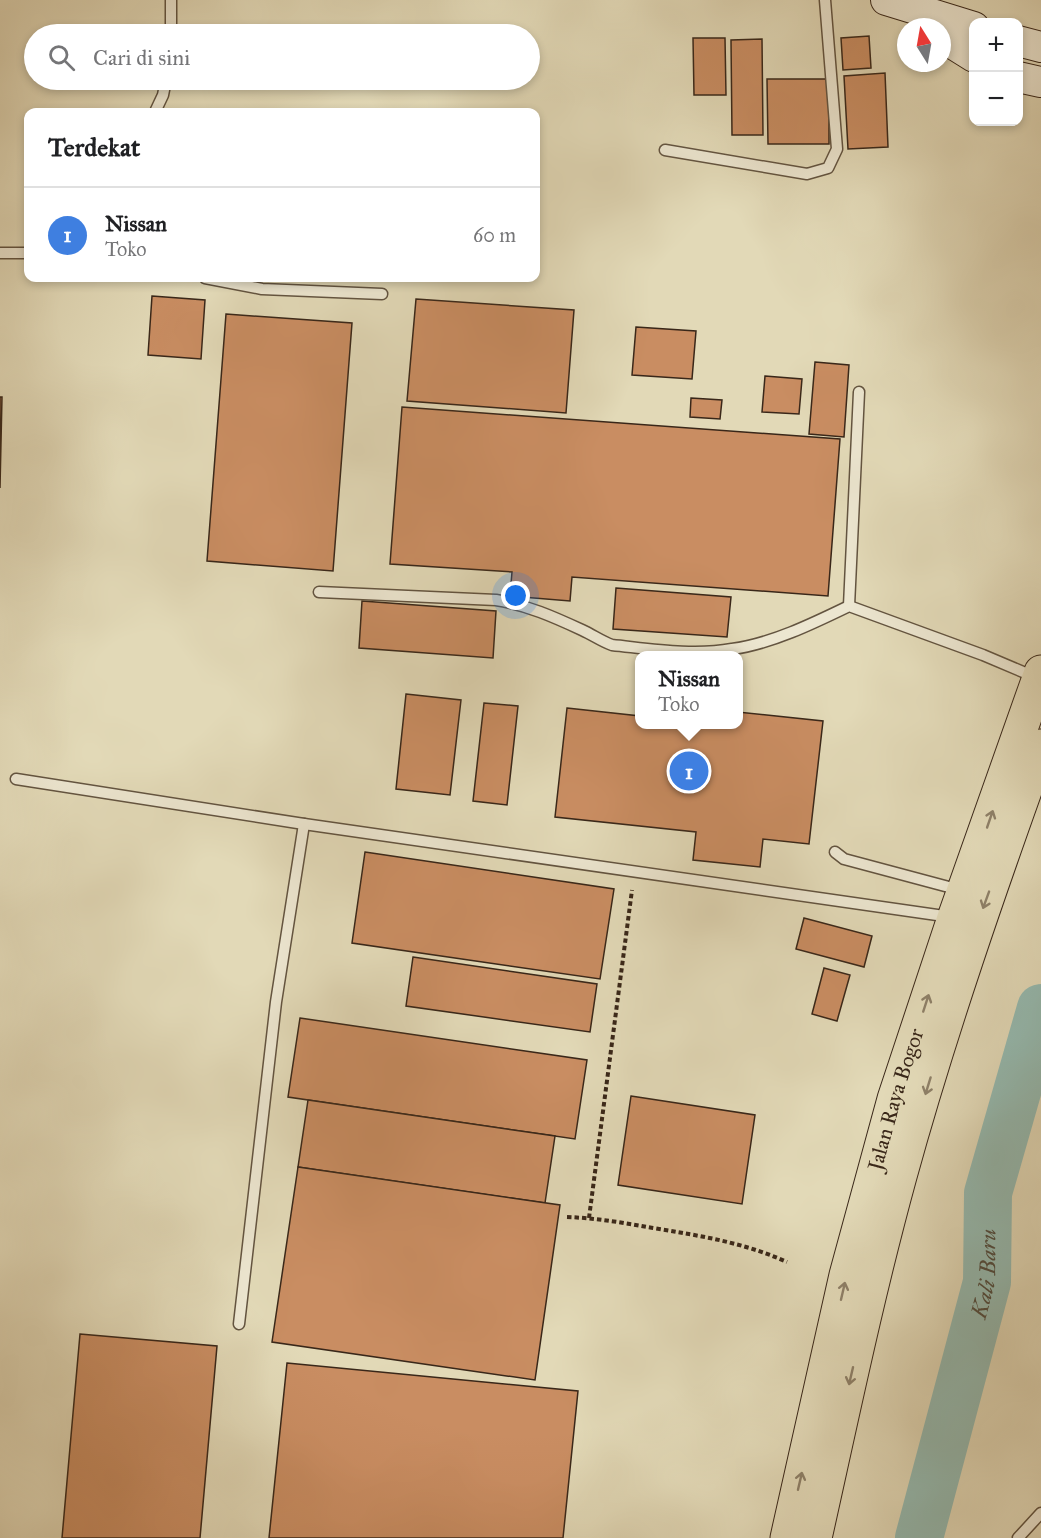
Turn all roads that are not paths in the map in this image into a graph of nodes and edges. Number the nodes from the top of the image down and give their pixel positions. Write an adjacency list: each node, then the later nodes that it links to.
1 (171, 0): 5 (lane)
2 (825, 0): 15 (lane)
3 (886, 0): 4 (main road); 6 (main road)
4 (913, 18)
5 (171, 24)
6 (969, 25)
7 (951, 42): 10 (main road)
8 (1023, 42): 9 (main road)
9 (1041, 47)
10 (969, 54)
11 (1023, 77): 12 (main road)
12 (1041, 82)
13 (164, 90): 14 (lane)
14 (157, 108)
15 (664, 150)
16 (0, 253): 17 (lane)
17 (24, 253)
18 (222, 282): 19 (lane)
19 (382, 294)
20 (860, 392): 22 (lane)
21 (320, 592): 23 (lane)
22 (849, 606): 24 (lane); 25 (lane)
23 (680, 651)
24 (710, 651)
25 (1040, 675): 30 (highway, Jalan Raya Bogor, one-way to 25)
26 (1041, 746): 34 (highway, Jalan Raya Bogor, one-way to 34)
27 (16, 779): 28 (lane)
28 (304, 824): 30 (lane); 31 (lane)
29 (835, 852): 30 (lane)
30 (960, 905): 33 (highway, Jalan Raya Bogor, one-way to 30)
31 (239, 1324)
32 (1041, 1513): 35 (lane)
33 (787, 1538)
34 (815, 1538)
35 (1017, 1538)

